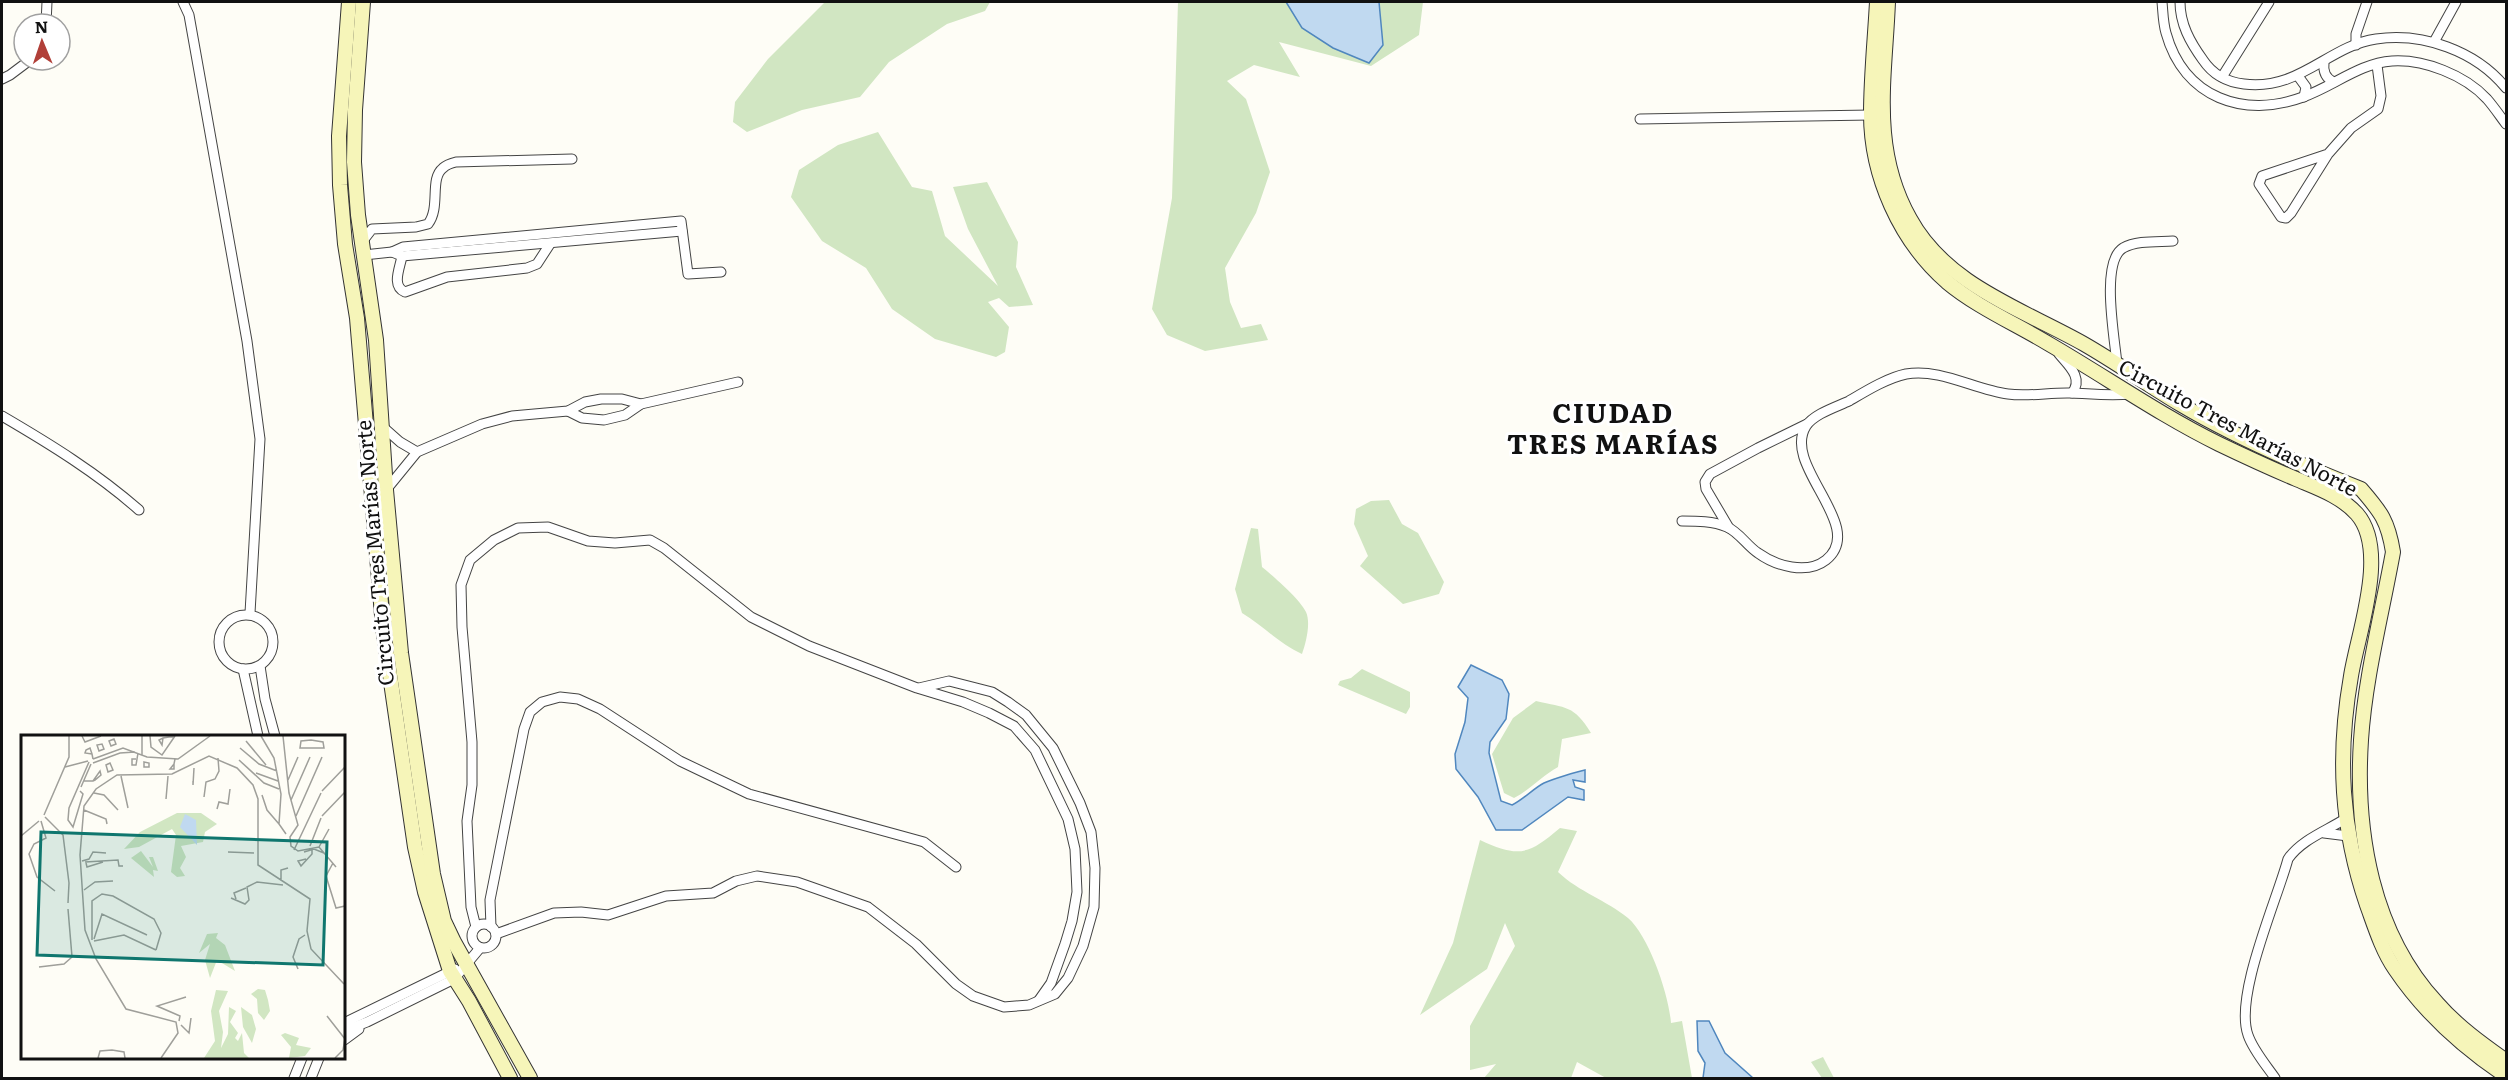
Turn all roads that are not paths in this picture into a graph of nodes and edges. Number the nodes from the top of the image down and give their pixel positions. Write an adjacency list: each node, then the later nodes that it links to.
1 (183, 2): 53 (street)
2 (350, 2): 67 (street, Circuito Tres Marías Norte)
3 (363, 2): 26 (street, Circuito Tres Marías Norte)
4 (1877, 2): 20 (street, Circuito Tres Marías Norte)
5 (1888, 2): 25 (street, Circuito Tres Marías Norte)
6 (2162, 2): 19 (street)
7 (2180, 2): 16 (street)
8 (2269, 2): 16 (street)
9 (2367, 2): 12 (street)
10 (2456, 2): 11 (street)
11 (2434, 42): 12 (street); 18 (street)
12 (2356, 45): 13 (street)
13 (2324, 62): 15 (street); 17 (street)
14 (2377, 65): 17 (street); 22 (street); 23 (street)
15 (2298, 76): 16 (street); 19 (street)
16 (2222, 78)
17 (2334, 82): 19 (street)
18 (2506, 88)
19 (2304, 97)
20 (1871, 115): 21 (street); 25 (street, Circuito Tres Marías Norte)
21 (1640, 119)
22 (2506, 124)
23 (2328, 154): 23 (street)
24 (572, 159): 27 (street)
25 (1890, 189): 36 (street, Circuito Tres Marías Norte); 37 (street, Circuito Tres Marías Norte)
26 (358, 214): 27 (street); 32 (street, Circuito Tres Marías Norte)
27 (372, 229): 32 (street)
28 (557, 231): 29 (street); 31 (street); 33 (street)
29 (682, 231): 31 (street); 35 (street)
30 (2173, 241): 37 (street)
31 (554, 243): 34 (street); 34 (street)
32 (363, 248): 33 (street); 45 (street, Circuito Tres Marías Norte)
33 (392, 252): 34 (street)
34 (402, 256)
35 (721, 272)
36 (2051, 345): 39 (street); 40 (street, Circuito Tres Marías Norte)
37 (2117, 364): 52 (street, Circuito Tres Marías Norte)
38 (738, 382): 41 (street)
39 (2072, 393): 40 (street); 44 (street)
40 (2131, 394): 51 (street, Circuito Tres Marías Norte)
41 (641, 404): 42 (street); 42 (street)
42 (568, 411): 46 (street)
43 (2, 416): 48 (street)
44 (1807, 424): 50 (street); 50 (street)
45 (382, 426): 46 (street); 47 (street, Circuito Tres Marías Norte)
46 (417, 452): 47 (street)
47 (386, 490): 66 (street, Circuito Tres Marías Norte)
48 (138, 510)
49 (1682, 521): 50 (street)
50 (1729, 528)
51 (2365, 606): 52 (street); 59 (street, Circuito Tres Marías Norte)
52 (2382, 610): 74 (street, Circuito Tres Marías Norte)
53 (250, 613): 54 (street); 55 (street)
54 (260, 666): 55 (street); 58 (street)
55 (243, 669): 57 (street)
56 (916, 688): 63 (street); 68 (street); 68 (street)
57 (258, 735)
58 (275, 735)
59 (2345, 819): 60 (street); 61 (street, Circuito Tres Marías Norte)
60 (2324, 833): 61 (street); 83 (street)
61 (2348, 836): 74 (street, Circuito Tres Marías Norte)
62 (956, 867): 64 (street)
63 (476, 927): 64 (street); 65 (street)
64 (494, 931): 65 (street); 68 (street)
65 (480, 948): 66 (street)
66 (466, 965): 67 (street); 82 (street, Circuito Tres Marías Norte)
67 (452, 975): 70 (street); 81 (street, Circuito Tres Marías Norte)
68 (1039, 1000)
69 (345, 1013): 70 (street)
70 (365, 1018): 71 (street); 72 (street); 73 (street)
71 (345, 1023)
72 (345, 1030)
73 (345, 1039)
74 (2478, 1047): 77 (street, Circuito Tres Marías Norte); 78 (street, Circuito Tres Marías Norte)
75 (302, 1059): 79 (street)
76 (320, 1059): 80 (street)
77 (2506, 1061)
78 (2506, 1076)
79 (294, 1078)
80 (311, 1078)
81 (510, 1078)
82 (530, 1078)
83 (2275, 1078)

